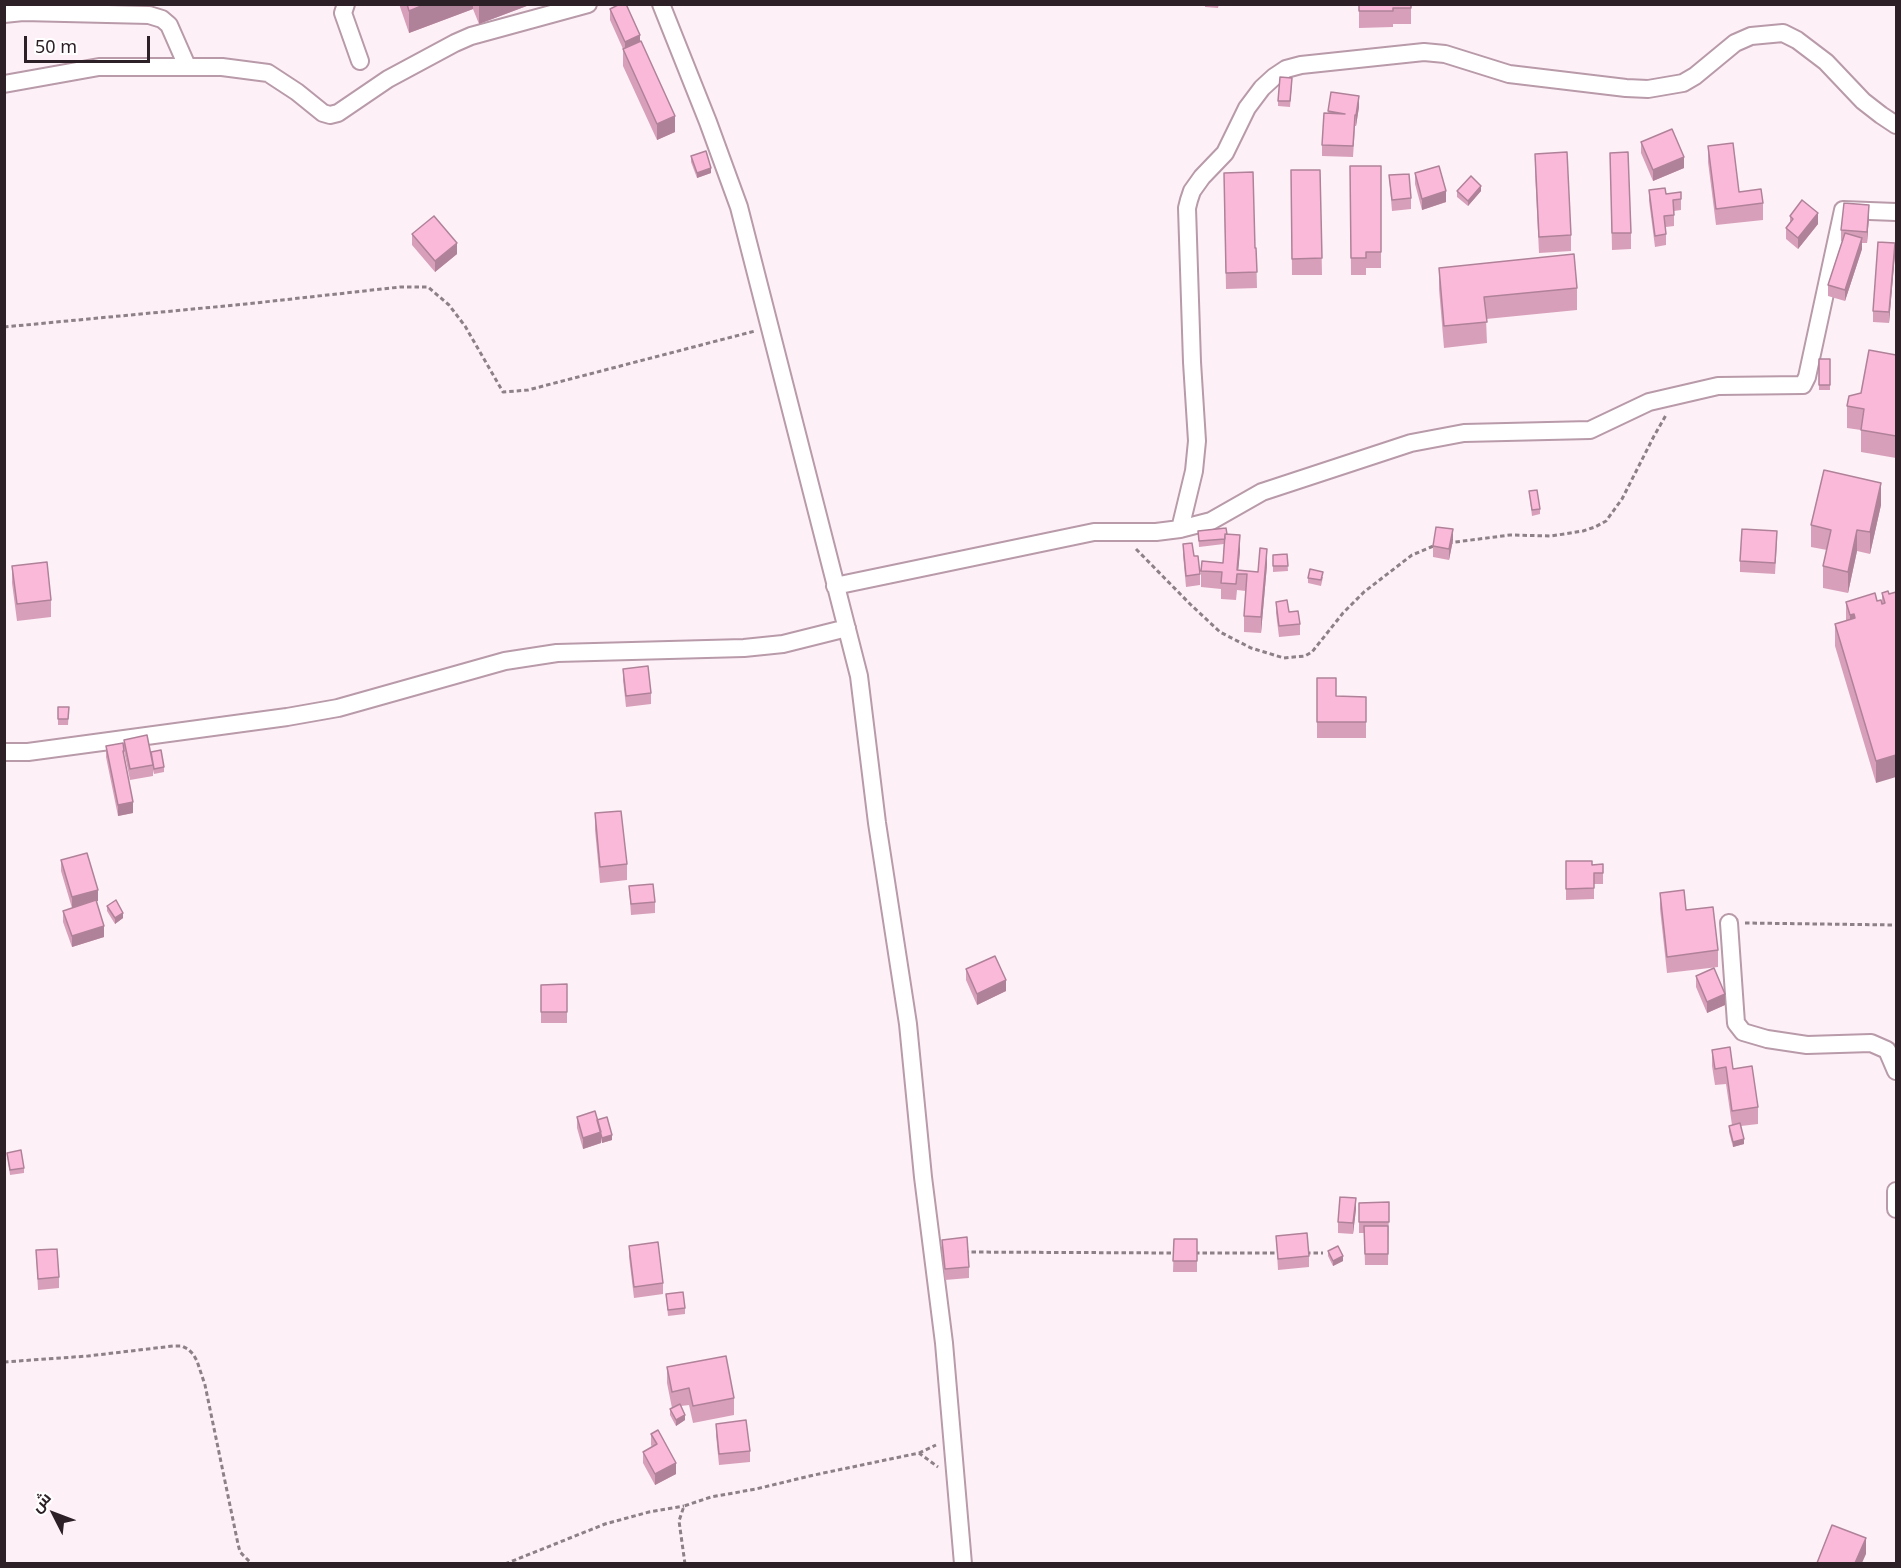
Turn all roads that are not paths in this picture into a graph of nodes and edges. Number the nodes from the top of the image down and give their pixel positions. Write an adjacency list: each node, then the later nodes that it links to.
1 (346, 4): 7 (street)
2 (588, 4): 8 (street)
3 (662, 4): 13 (street)
4 (21, 8): 5 (street); 6 (street)
5 (75, 9): 8 (street)
6 (4, 14)
7 (360, 61)
8 (187, 66): 9 (street)
9 (4, 84)
10 (1896, 125): 12 (street)
11 (1896, 212): 12 (street)
12 (1180, 529): 13 (street)
13 (835, 586): 14 (street)
14 (848, 628): 15 (street); 20 (street)
15 (4, 752)
16 (1729, 923): 17 (street)
17 (1896, 1071)
18 (1896, 1191): 19 (street)
19 (1896, 1209)
20 (963, 1563)

